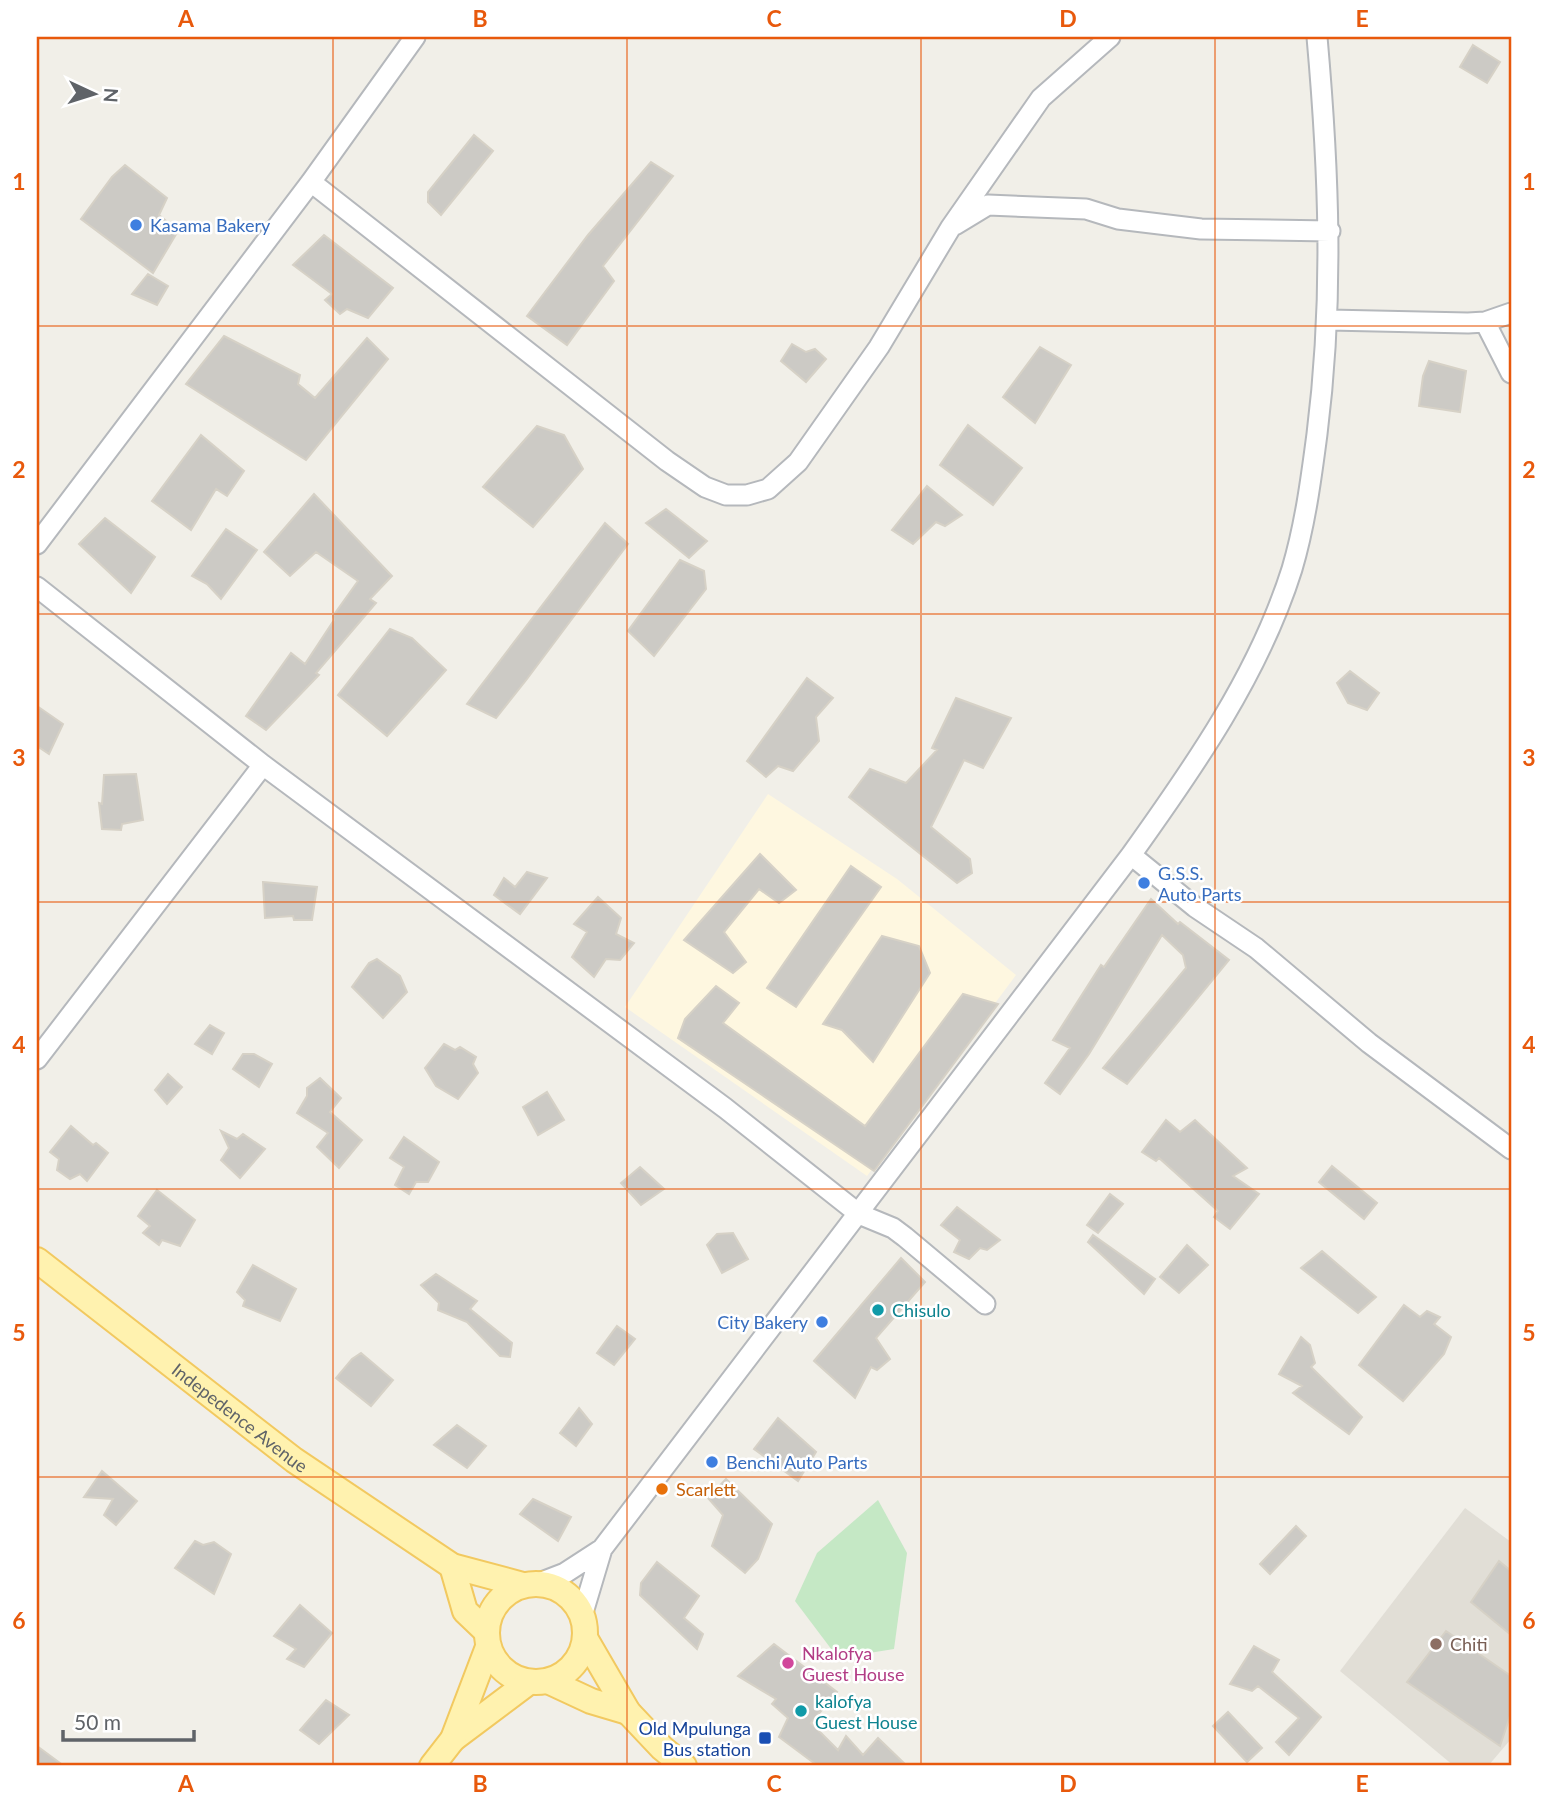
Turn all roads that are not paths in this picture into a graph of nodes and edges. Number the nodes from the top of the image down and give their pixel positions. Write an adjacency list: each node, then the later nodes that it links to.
1 (415, 37): 4 (street)
2 (1110, 37): 5 (street)
3 (1317, 37): 6 (street)
4 (311, 182): 5 (street); 11 (street)
5 (951, 227): 6 (street)
6 (1330, 230): 8 (street)
7 (1511, 313): 9 (street)
8 (1329, 320): 9 (street); 14 (street)
9 (1485, 322): 10 (street)
10 (1511, 373)
11 (37, 544)
12 (37, 587): 13 (street)
13 (263, 765): 15 (street); 17 (street)
14 (1131, 855): 16 (street); 17 (street)
15 (37, 1059)
16 (1511, 1149)
17 (859, 1214): 19 (street); 20 (street)
18 (37, 1260): 21 (main road, Indepedence Avenue)
19 (985, 1304)
20 (602, 1549): 22 (street); 23 (street)
21 (452, 1566): 22 (main road, Indepedence Avenue); 24 (main road)
22 (531, 1584): 23 (main road); 24 (main road)
23 (583, 1627): 25 (main road); 26 (main road)
24 (487, 1639): 25 (main road); 27 (main road)
25 (538, 1682): 26 (main road); 27 (main road)
26 (628, 1712): 29 (main road)
27 (453, 1739): 28 (main road)
28 (432, 1766)
29 (684, 1766)

